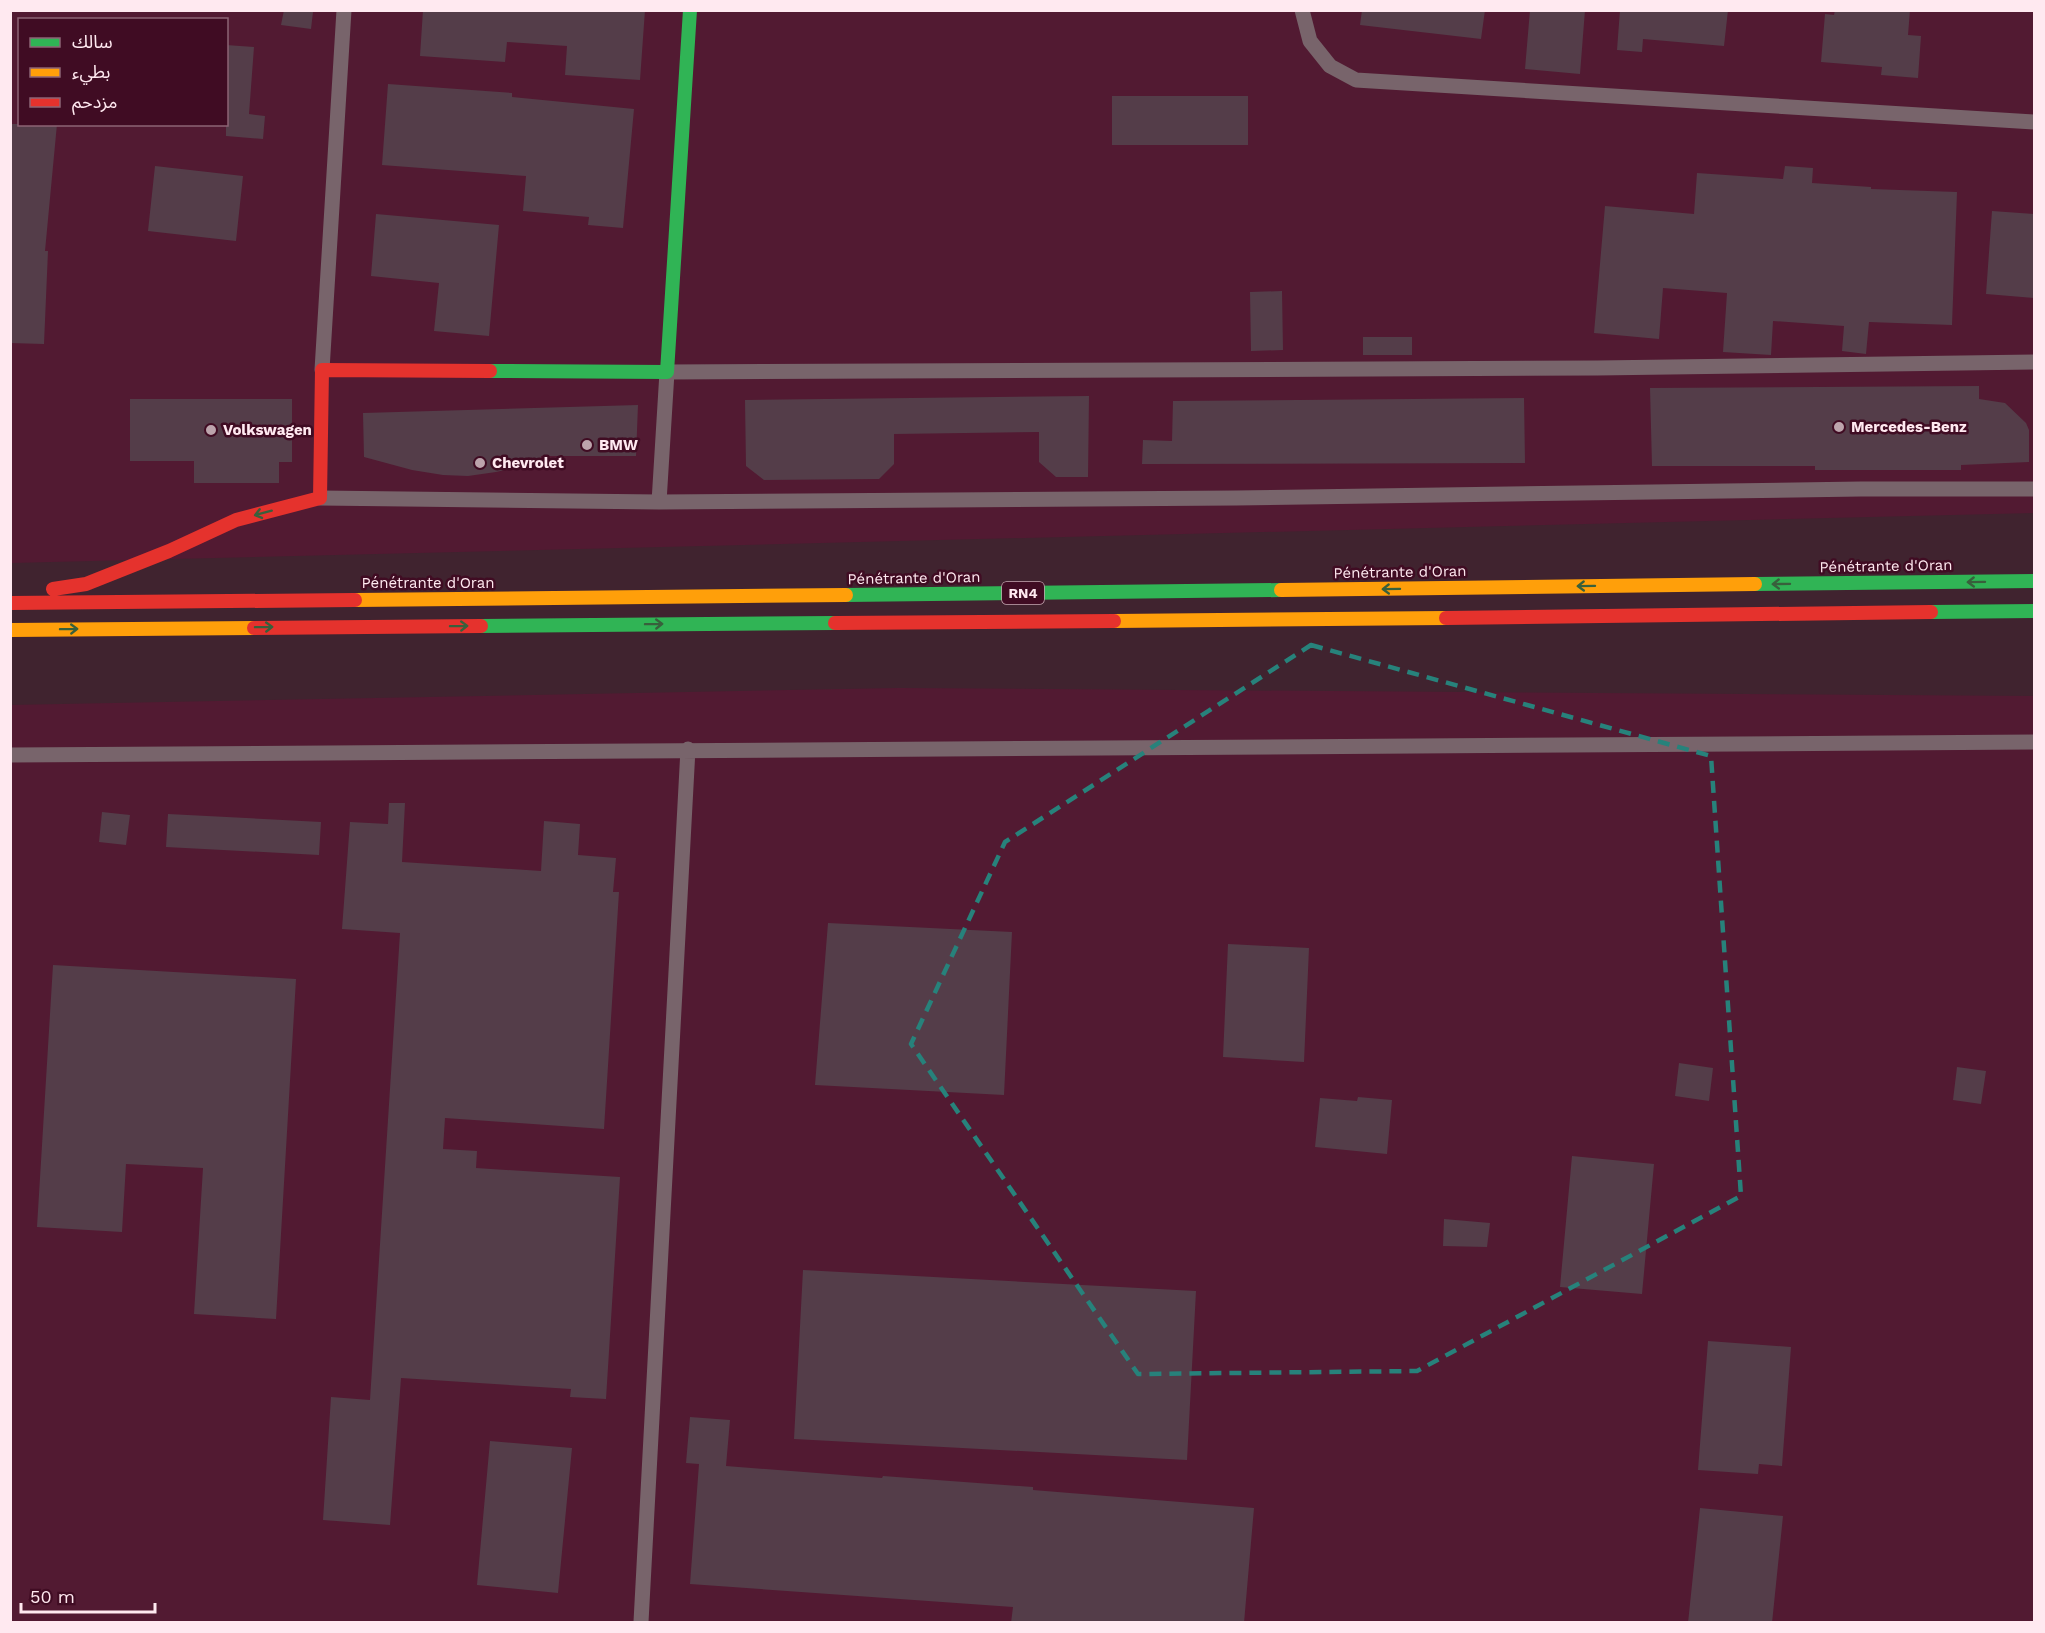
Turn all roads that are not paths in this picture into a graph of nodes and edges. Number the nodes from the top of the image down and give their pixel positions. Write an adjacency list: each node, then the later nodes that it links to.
1 (344, 10): 6 (street)
2 (690, 10): 7 (main road)
3 (1302, 10): 4 (street)
4 (2034, 122)
5 (2034, 362): 7 (street)
6 (322, 370): 7 (main road); 9 (main road)
7 (667, 372): 10 (street)
8 (2034, 489): 10 (street)
9 (320, 498): 10 (street); 12 (main road, one-way to 12)
10 (659, 502)
11 (2034, 581): 13 (main road, Pénétrante d'Oran / RN4, one-way to 13)
12 (10, 596)
13 (10, 603)
14 (2034, 611): 15 (main road, RN4, one-way to 14)
15 (10, 630)
16 (2034, 742): 17 (street)
17 (688, 750): 18 (street); 19 (street)
18 (10, 755)
19 (641, 1623)

